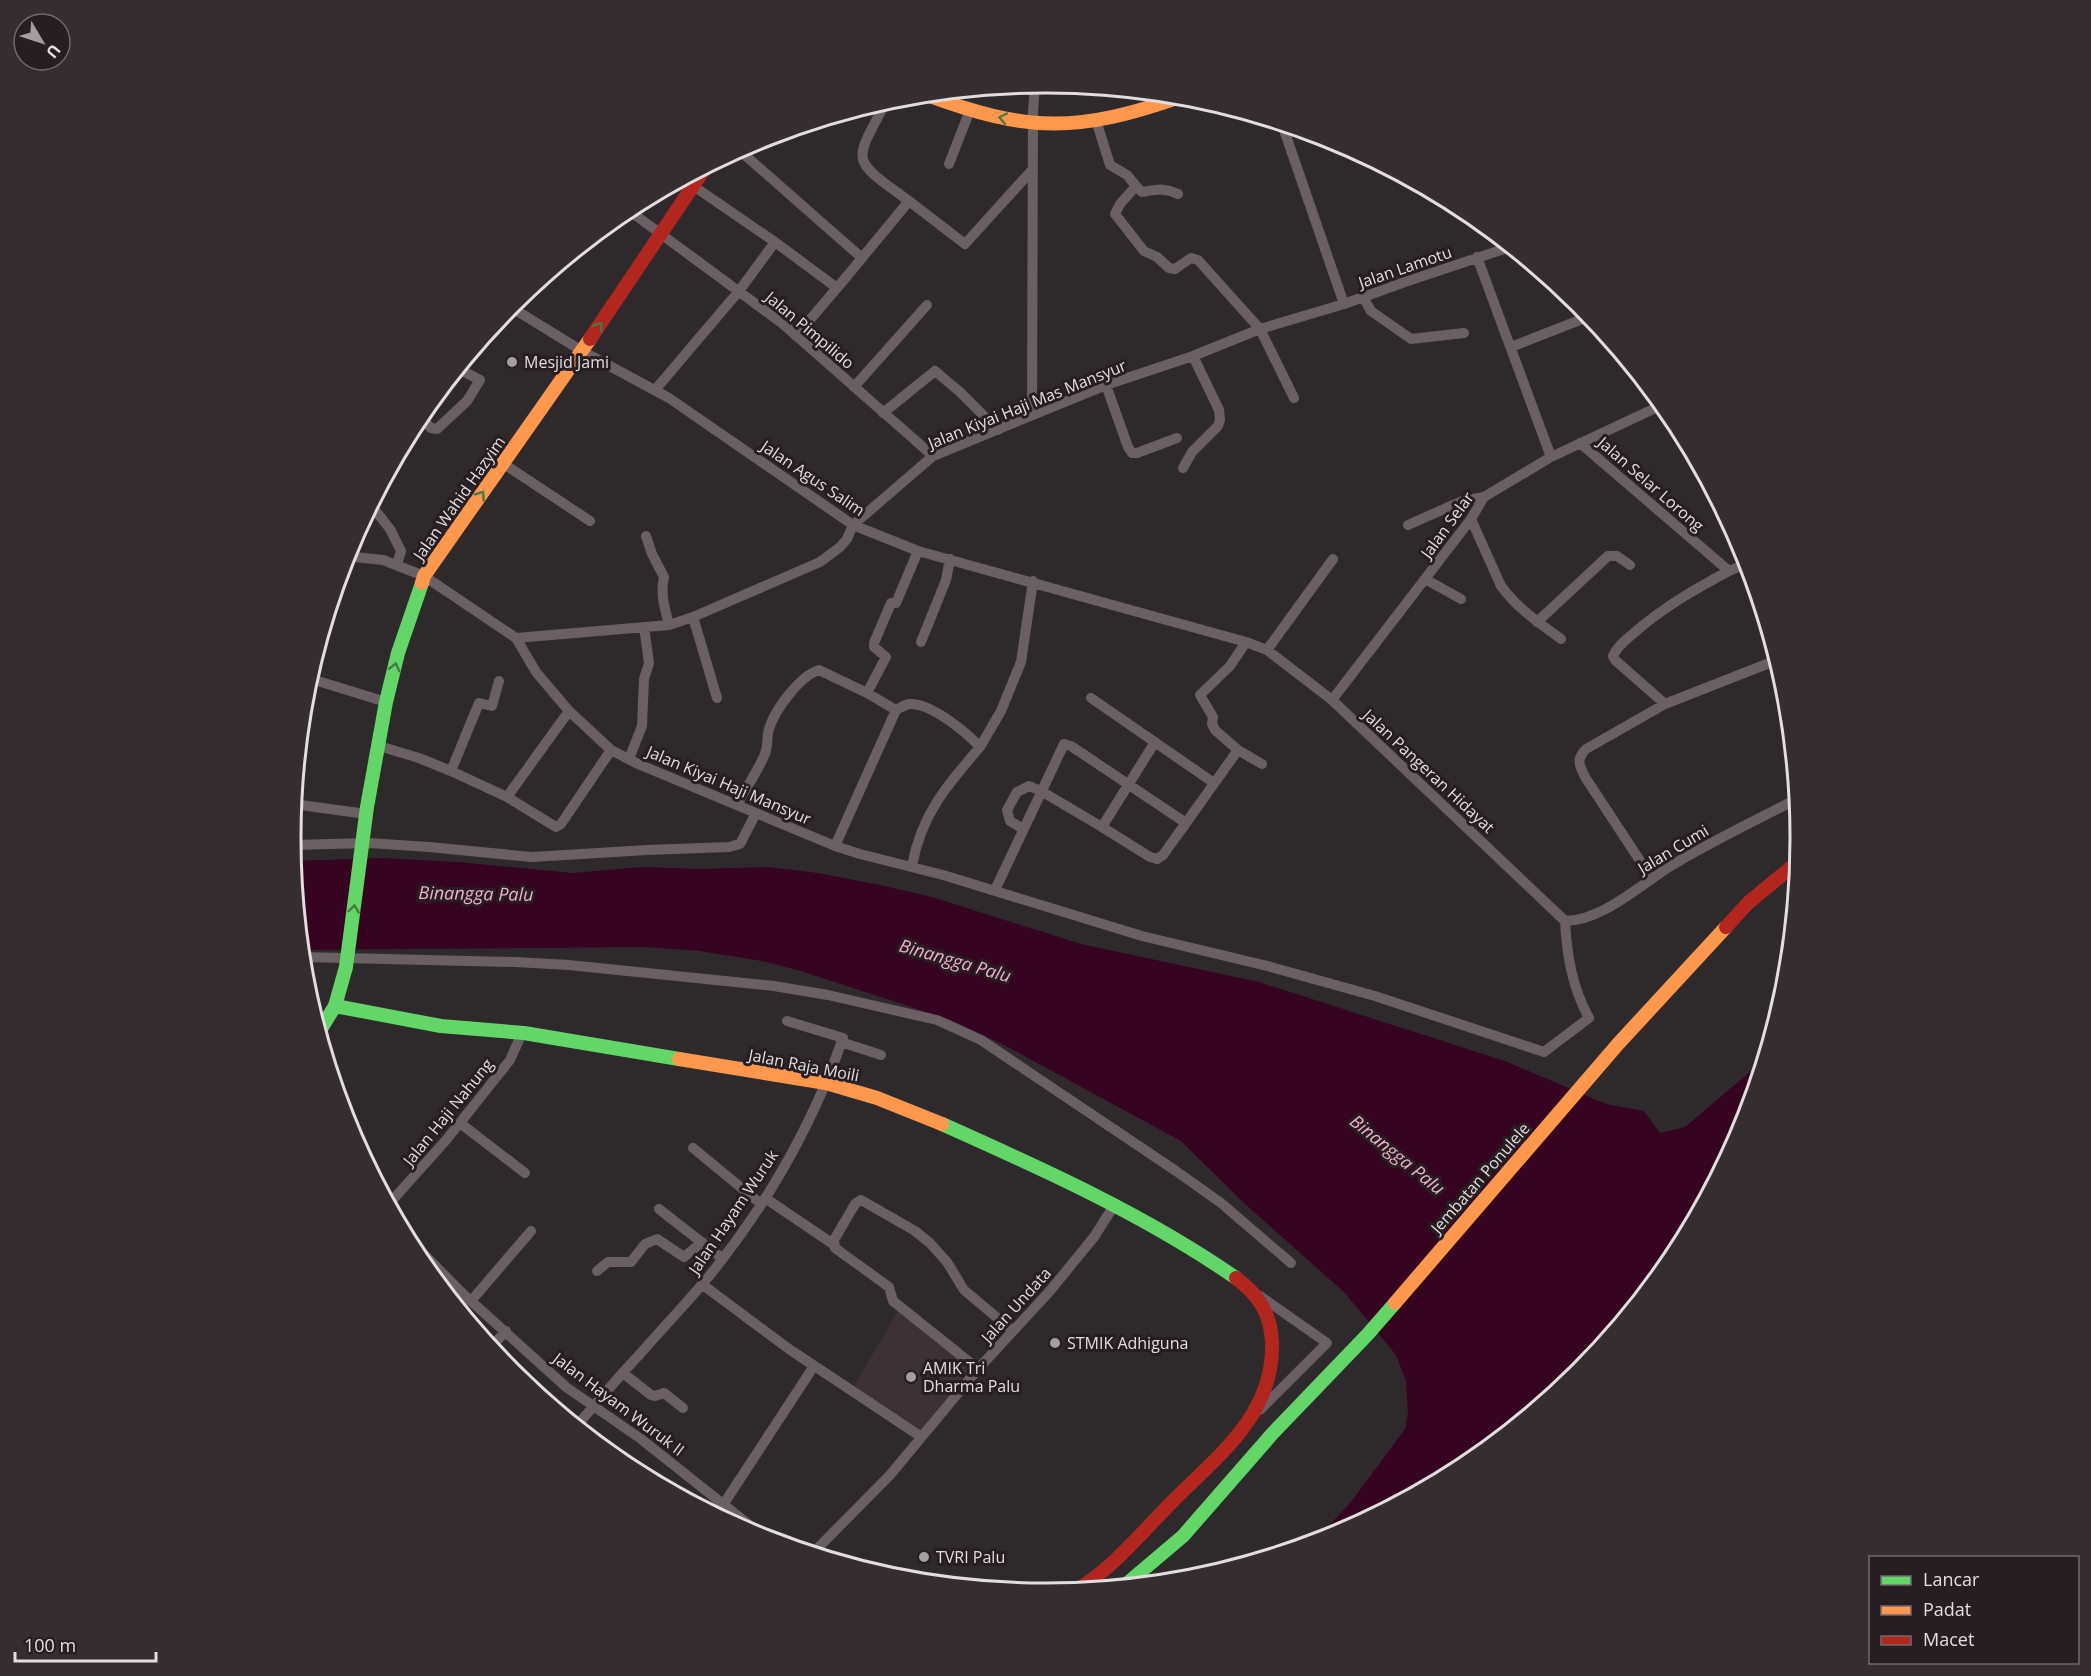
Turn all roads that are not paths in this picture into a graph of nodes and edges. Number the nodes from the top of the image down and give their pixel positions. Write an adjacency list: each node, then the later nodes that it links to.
1 (1034, 93): 8 (street)
2 (966, 97): 8 (main road)
3 (1142, 99): 8 (main road)
4 (941, 100): 6 (main road)
5 (1165, 103): 9 (main road)
6 (970, 110): 8 (main road, one-way to 6); 12 (street)
7 (881, 111): 18 (street)
8 (1033, 118): 9 (main road); 13 (street)
9 (1096, 120): 16 (street)
10 (1285, 133): 28 (street)
11 (746, 156): 24 (street)
12 (949, 164)
13 (1033, 169): 18 (street); 45 (street)
14 (695, 181): 15 (main road, Jalan Wahid Hazyim)
15 (692, 185): 20 (main road, Jalan Wahid Hazyim); 21 (street)
16 (1136, 186): 17 (street); 32 (street)
17 (1178, 194)
18 (909, 201): 24 (street)
19 (637, 216): 20 (street, Jalan Pimpilido)
20 (662, 234): 26 (street, Jalan Pimpilido); 36 (main road, Jalan Wahid Hazyim, one-way to 20)
21 (774, 242): 25 (street); 26 (street)
22 (1502, 249): 23 (street, Jalan Lamotu)
23 (1477, 257): 27 (street, Jalan Lamotu); 35 (street)
24 (862, 258): 25 (street)
25 (837, 288): 34 (street)
26 (739, 291): 34 (street, Jalan Pimpilido); 41 (street)
27 (1363, 297): 28 (street, Jalan Lamotu); 33 (street)
28 (1344, 304): 32 (street, Jalan Kiyai Haji Mas Mansyur)
29 (927, 305): 40 (street)
30 (518, 312): 36 (street, Jalan Agus Salim)
31 (1580, 320): 35 (street)
32 (1260, 329): 37 (street, Jalan Kiyai Haji Mas Mansyur); 42 (street)
33 (1464, 333)
34 (796, 336): 40 (street, Jalan Pimpilido)
35 (1511, 347): 51 (street)
36 (582, 351): 41 (street, Jalan Agus Salim); 52 (main road, Jalan Wahid Hazyim)
37 (1193, 356): 39 (street, Jalan Kiyai Haji Mas Mansyur); 53 (street)
38 (464, 372): 46 (street)
39 (1106, 385): 45 (street, Jalan Kiyai Haji Mas Mansyur); 48 (street)
40 (854, 387): 44 (street, Jalan Pimpilido)
41 (655, 390): 58 (street, Jalan Agus Salim)
42 (1294, 398)
43 (1654, 409): 49 (street, Jalan Selar)
44 (883, 413): 47 (street); 50 (street, Jalan Pimpilido)
45 (1032, 414): 47 (street, Jalan Kiyai Haji Mas Mansyur)
46 (427, 423)
47 (998, 430): 50 (street, Jalan Kiyai Haji Mas Mansyur)
48 (1177, 438)
49 (1580, 443): 51 (street, Jalan Selar); 68 (street, Jalan Selar Lorong)
50 (933, 456): 58 (street, Jalan Kiyai Haji Mas Mansyur)
51 (1551, 457): 54 (street, Jalan Selar)
52 (504, 464): 57 (street); 69 (main road, Jalan Wahid Hazyim, one-way to 52)
53 (1183, 468)
54 (1484, 497): 56 (street, Jalan Selar); 59 (street)
55 (376, 511): 65 (street)
56 (1471, 519): 70 (street, Jalan Selar); 74 (street)
57 (590, 521)
58 (853, 525): 61 (street, Jalan Agus Salim); 73 (street, Jalan Kiyai Haji Mas Mansyur)
59 (1408, 525)
60 (646, 536): 75 (street)
61 (918, 551): 63 (street, Jalan Agus Salim); 85 (street)
62 (355, 557): 65 (street)
63 (951, 559): 71 (street, Jalan Agus Salim); 79 (street)
64 (1333, 559): 81 (street)
65 (397, 564): 69 (street)
66 (1630, 565): 74 (street)
67 (1739, 567): 68 (street)
68 (1729, 571): 90 (street)
69 (424, 576): 77 (street); 89 (main road, Jalan Wahid Hazyim, one-way to 69)
70 (1425, 579): 72 (street); 88 (street, Jalan Selar)
71 (1033, 581): 80 (street, Jalan Agus Salim); 95 (street)
72 (1461, 599)
73 (690, 618): 75 (street, Jalan Kiyai Haji Mas Mansyur); 86 (street)
74 (1537, 622): 78 (street)
75 (670, 624): 76 (street, Jalan Kiyai Haji Mas Mansyur)
76 (644, 627): 77 (street, Jalan Kiyai Haji Mas Mansyur); 98 (street)
77 (516, 638): 92 (street, Jalan Kiyai Haji Mansyur)
78 (1561, 639)
79 (921, 642)
80 (1246, 642): 81 (street, Jalan Agus Salim); 97 (street)
81 (1267, 650): 88 (street, Jalan Pangeran Hidayat)
82 (1769, 663): 90 (street)
83 (318, 681): 89 (street)
84 (499, 681): 100 (street)
85 (867, 693): 91 (street); 107 (street)
86 (717, 698)
87 (1091, 698): 93 (street)
88 (1332, 700): 119 (street, Jalan Pangeran Hidayat)
89 (386, 702): 94 (main road, Jalan Wahid Hazyim)
90 (1665, 704): 117 (street)
91 (896, 710): 95 (street); 114 (street)
92 (569, 711): 96 (street, Jalan Kiyai Haji Mansyur); 104 (street)
93 (1155, 742): 101 (street); 102 (street)
94 (379, 746): 100 (street); 108 (main road, Jalan Wahid Hazyim)
95 (980, 747): 115 (street)
96 (611, 750): 98 (street, Jalan Kiyai Haji Mansyur); 104 (street)
97 (1238, 750): 99 (street); 101 (street)
98 (629, 759): 107 (street, Jalan Kiyai Haji Mansyur)
99 (1262, 764)
100 (451, 771): 104 (street)
101 (1214, 783): 110 (street)
102 (1128, 784): 103 (street); 110 (street); 111 (street)
103 (1041, 791): 111 (street); 112 (street); 112 (street)
104 (507, 797)
105 (1789, 803): 117 (street, Jalan Cumi)
106 (301, 805): 108 (street)
107 (737, 805): 109 (street, Jalan Kiyai Haji Mansyur)
108 (367, 810): 121 (main road, Jalan Wahid Hazyim, one-way to 108)
109 (756, 813): 113 (street); 114 (street, Jalan Kiyai Haji Mansyur)
110 (1186, 823): 111 (street)
111 (1101, 827)
112 (1023, 829): 118 (street)
113 (300, 845)
114 (835, 846): 115 (street, Jalan Kiyai Haji Mansyur)
115 (912, 866): 118 (street, Jalan Kiyai Haji Mansyur)
116 (1789, 869): 159 (main road, Jembatan Ponulele)
117 (1652, 879): 119 (street, Jalan Cumi)
118 (995, 890): 119 (street, Jalan Kiyai Haji Mansyur)
119 (1565, 921)
120 (311, 957): 139 (street)
121 (335, 1006): 123 (main road, Jalan Wahid Hazyim); 124 (main road, Jalan Raja Moili)
122 (787, 1021): 125 (street)
123 (324, 1023)
124 (522, 1032): 127 (main road, Jalan Raja Moili); 128 (street, Jalan Haji Nahung)
125 (841, 1042): 126 (street); 127 (street, Jalan Hayam Wuruk)
126 (881, 1055)
127 (827, 1084): 132 (street, Jalan Hayam Wuruk); 133 (main road, Jalan Raja Moili)
128 (460, 1123): 130 (street); 131 (street, Jalan Haji Nahung)
129 (693, 1148): 132 (street)
130 (525, 1173)
131 (394, 1199)
132 (763, 1201): 137 (street); 138 (street, Jalan Hayam Wuruk)
133 (1115, 1204): 143 (main road, Jalan Raja Moili); 146 (street, Jalan Undata)
134 (659, 1209): 136 (street)
135 (531, 1231): 144 (street)
136 (702, 1242): 138 (street); 141 (street)
137 (833, 1244): 146 (street); 149 (street)
138 (723, 1259): 142 (street, Jalan Hayam Wuruk)
139 (1291, 1263)
140 (435, 1265): 144 (street, Jalan Hayam Wuruk II)
141 (597, 1271)
142 (703, 1285): 148 (street); 150 (street, Jalan Hayam Wuruk)
143 (1257, 1294): 153 (main road); 153 (street)
144 (471, 1301): 145 (street, Jalan Hayam Wuruk II)
145 (506, 1331): 147 (street); 151 (street, Jalan Hayam Wuruk II)
146 (1013, 1331): 149 (street, Jalan Undata)
147 (496, 1341)
148 (814, 1366): 155 (street); 156 (street)
149 (978, 1369): 155 (street, Jalan Undata)
150 (623, 1373): 151 (street, Jalan Hayam Wuruk); 152 (street)
151 (594, 1406): 154 (street, Jalan Hayam Wuruk); 156 (street, Jalan Hayam Wuruk II)
152 (683, 1408)
153 (1251, 1419): 160 (main road)
154 (581, 1420)
155 (920, 1436): 158 (street, Jalan Undata)
156 (723, 1505): 157 (street, Jalan Hayam Wuruk II)
157 (736, 1515)
158 (819, 1547)
159 (1134, 1578)
160 (1093, 1581)

